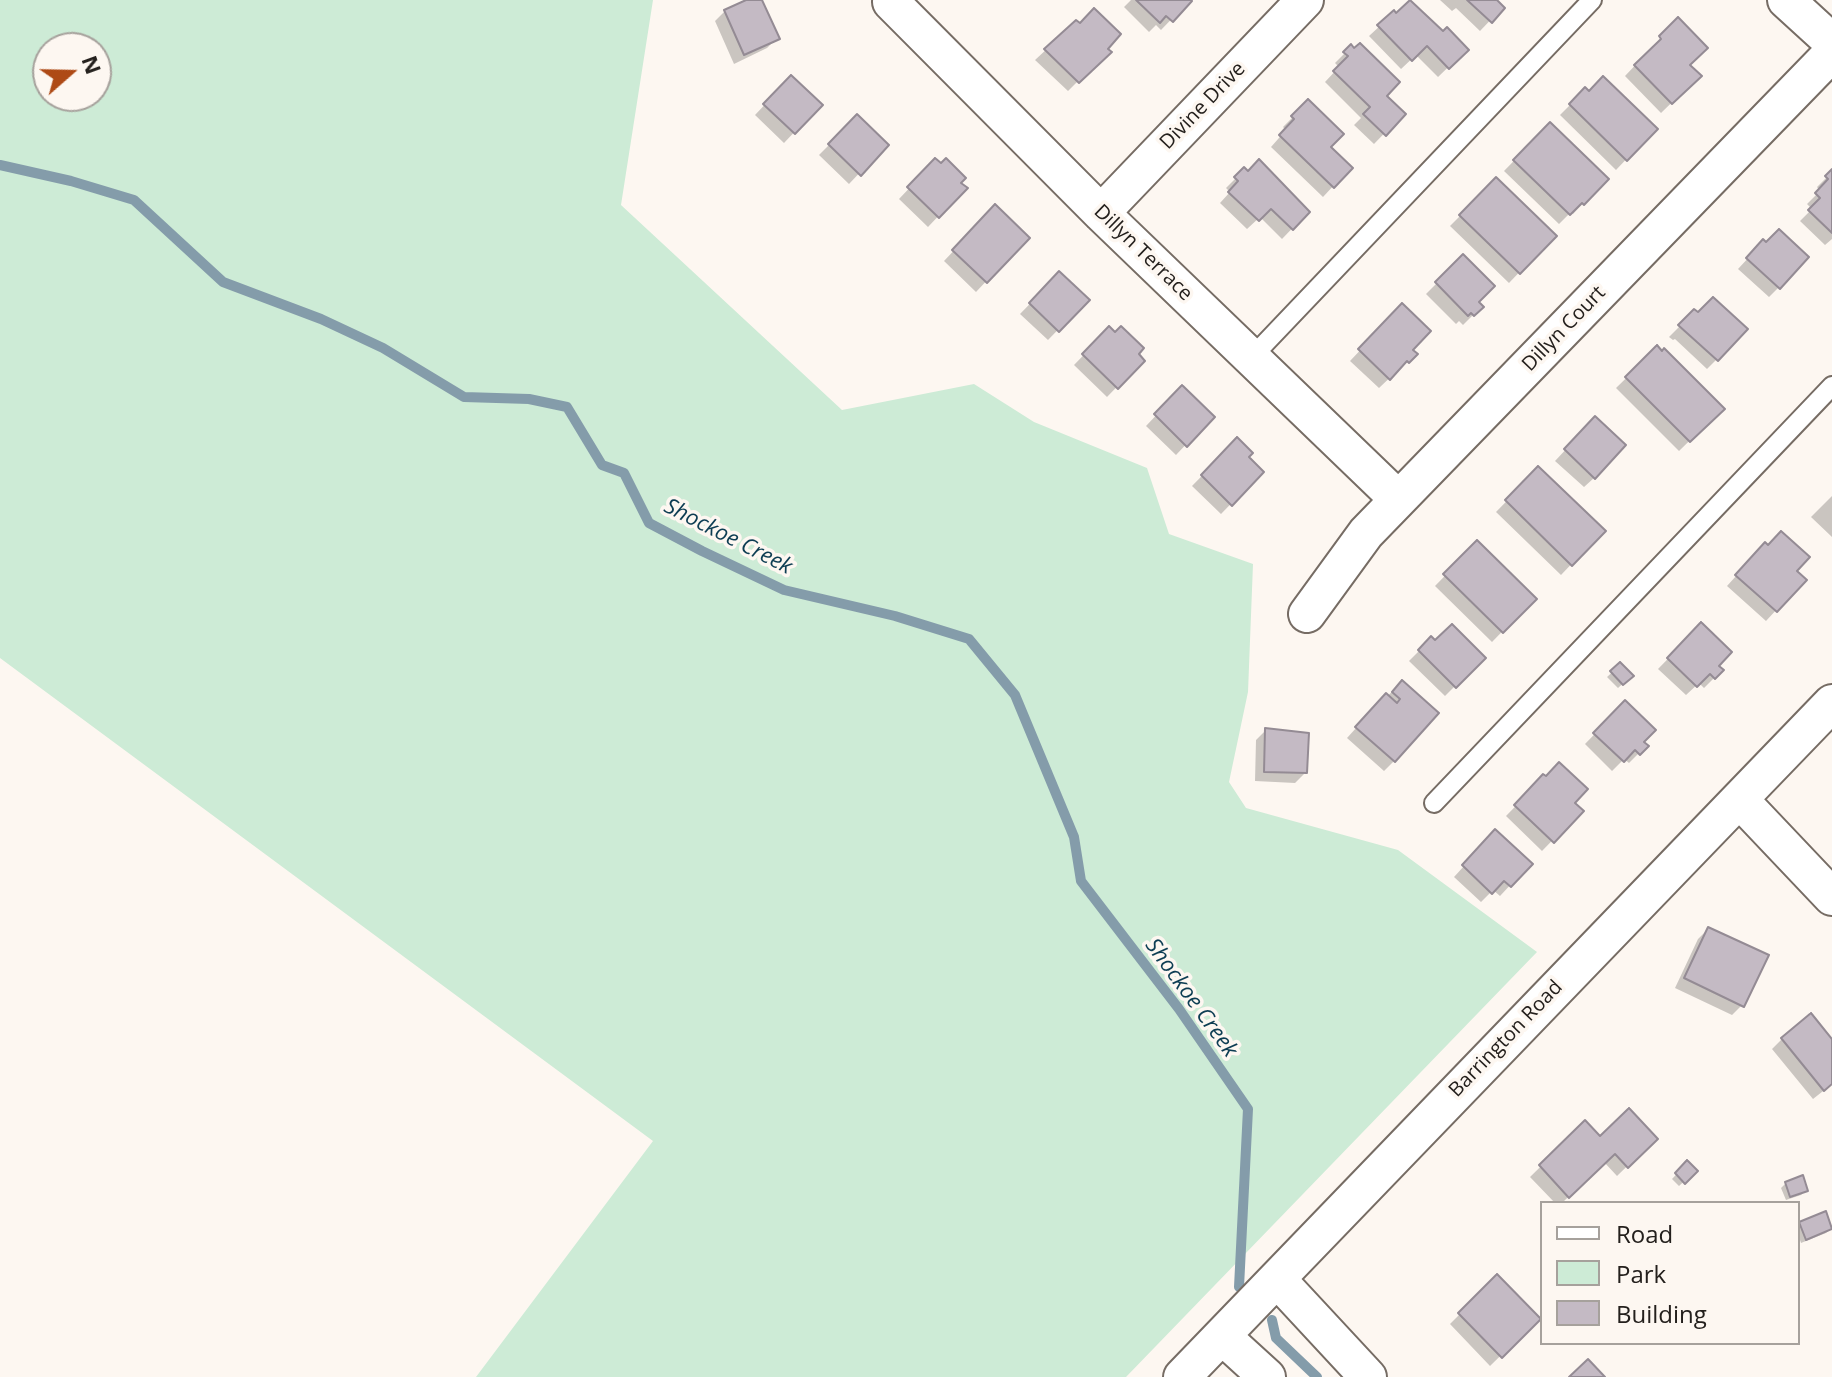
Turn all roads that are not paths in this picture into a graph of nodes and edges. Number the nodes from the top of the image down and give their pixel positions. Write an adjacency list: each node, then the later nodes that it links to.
1 (1305, 0): 7 (street, Divine Drive)
2 (1592, 0): 8 (lane)
3 (1786, 0): 5 (street)
4 (891, 2): 7 (street, Dillyn Terrace)
5 (1832, 42)
6 (1832, 53): 10 (street, Dillyn Court)
7 (1101, 213): 8 (street, Dillyn Terrace)
8 (1251, 358): 10 (street, Dillyn Terrace)
9 (1832, 386): 14 (lane)
10 (1398, 499): 11 (street, Dillyn Court)
11 (1307, 614)
12 (1832, 703): 13 (street, Barrington Road)
13 (1740, 800): 15 (street); 16 (street, Barrington Road)
14 (1434, 803)
15 (1832, 897)
16 (1277, 1279): 17 (street, Barrington Road); 20 (street)
17 (1222, 1336): 18 (street, Barrington Road); 19 (street)
18 (1182, 1377)
19 (1267, 1377)
20 (1368, 1377)

